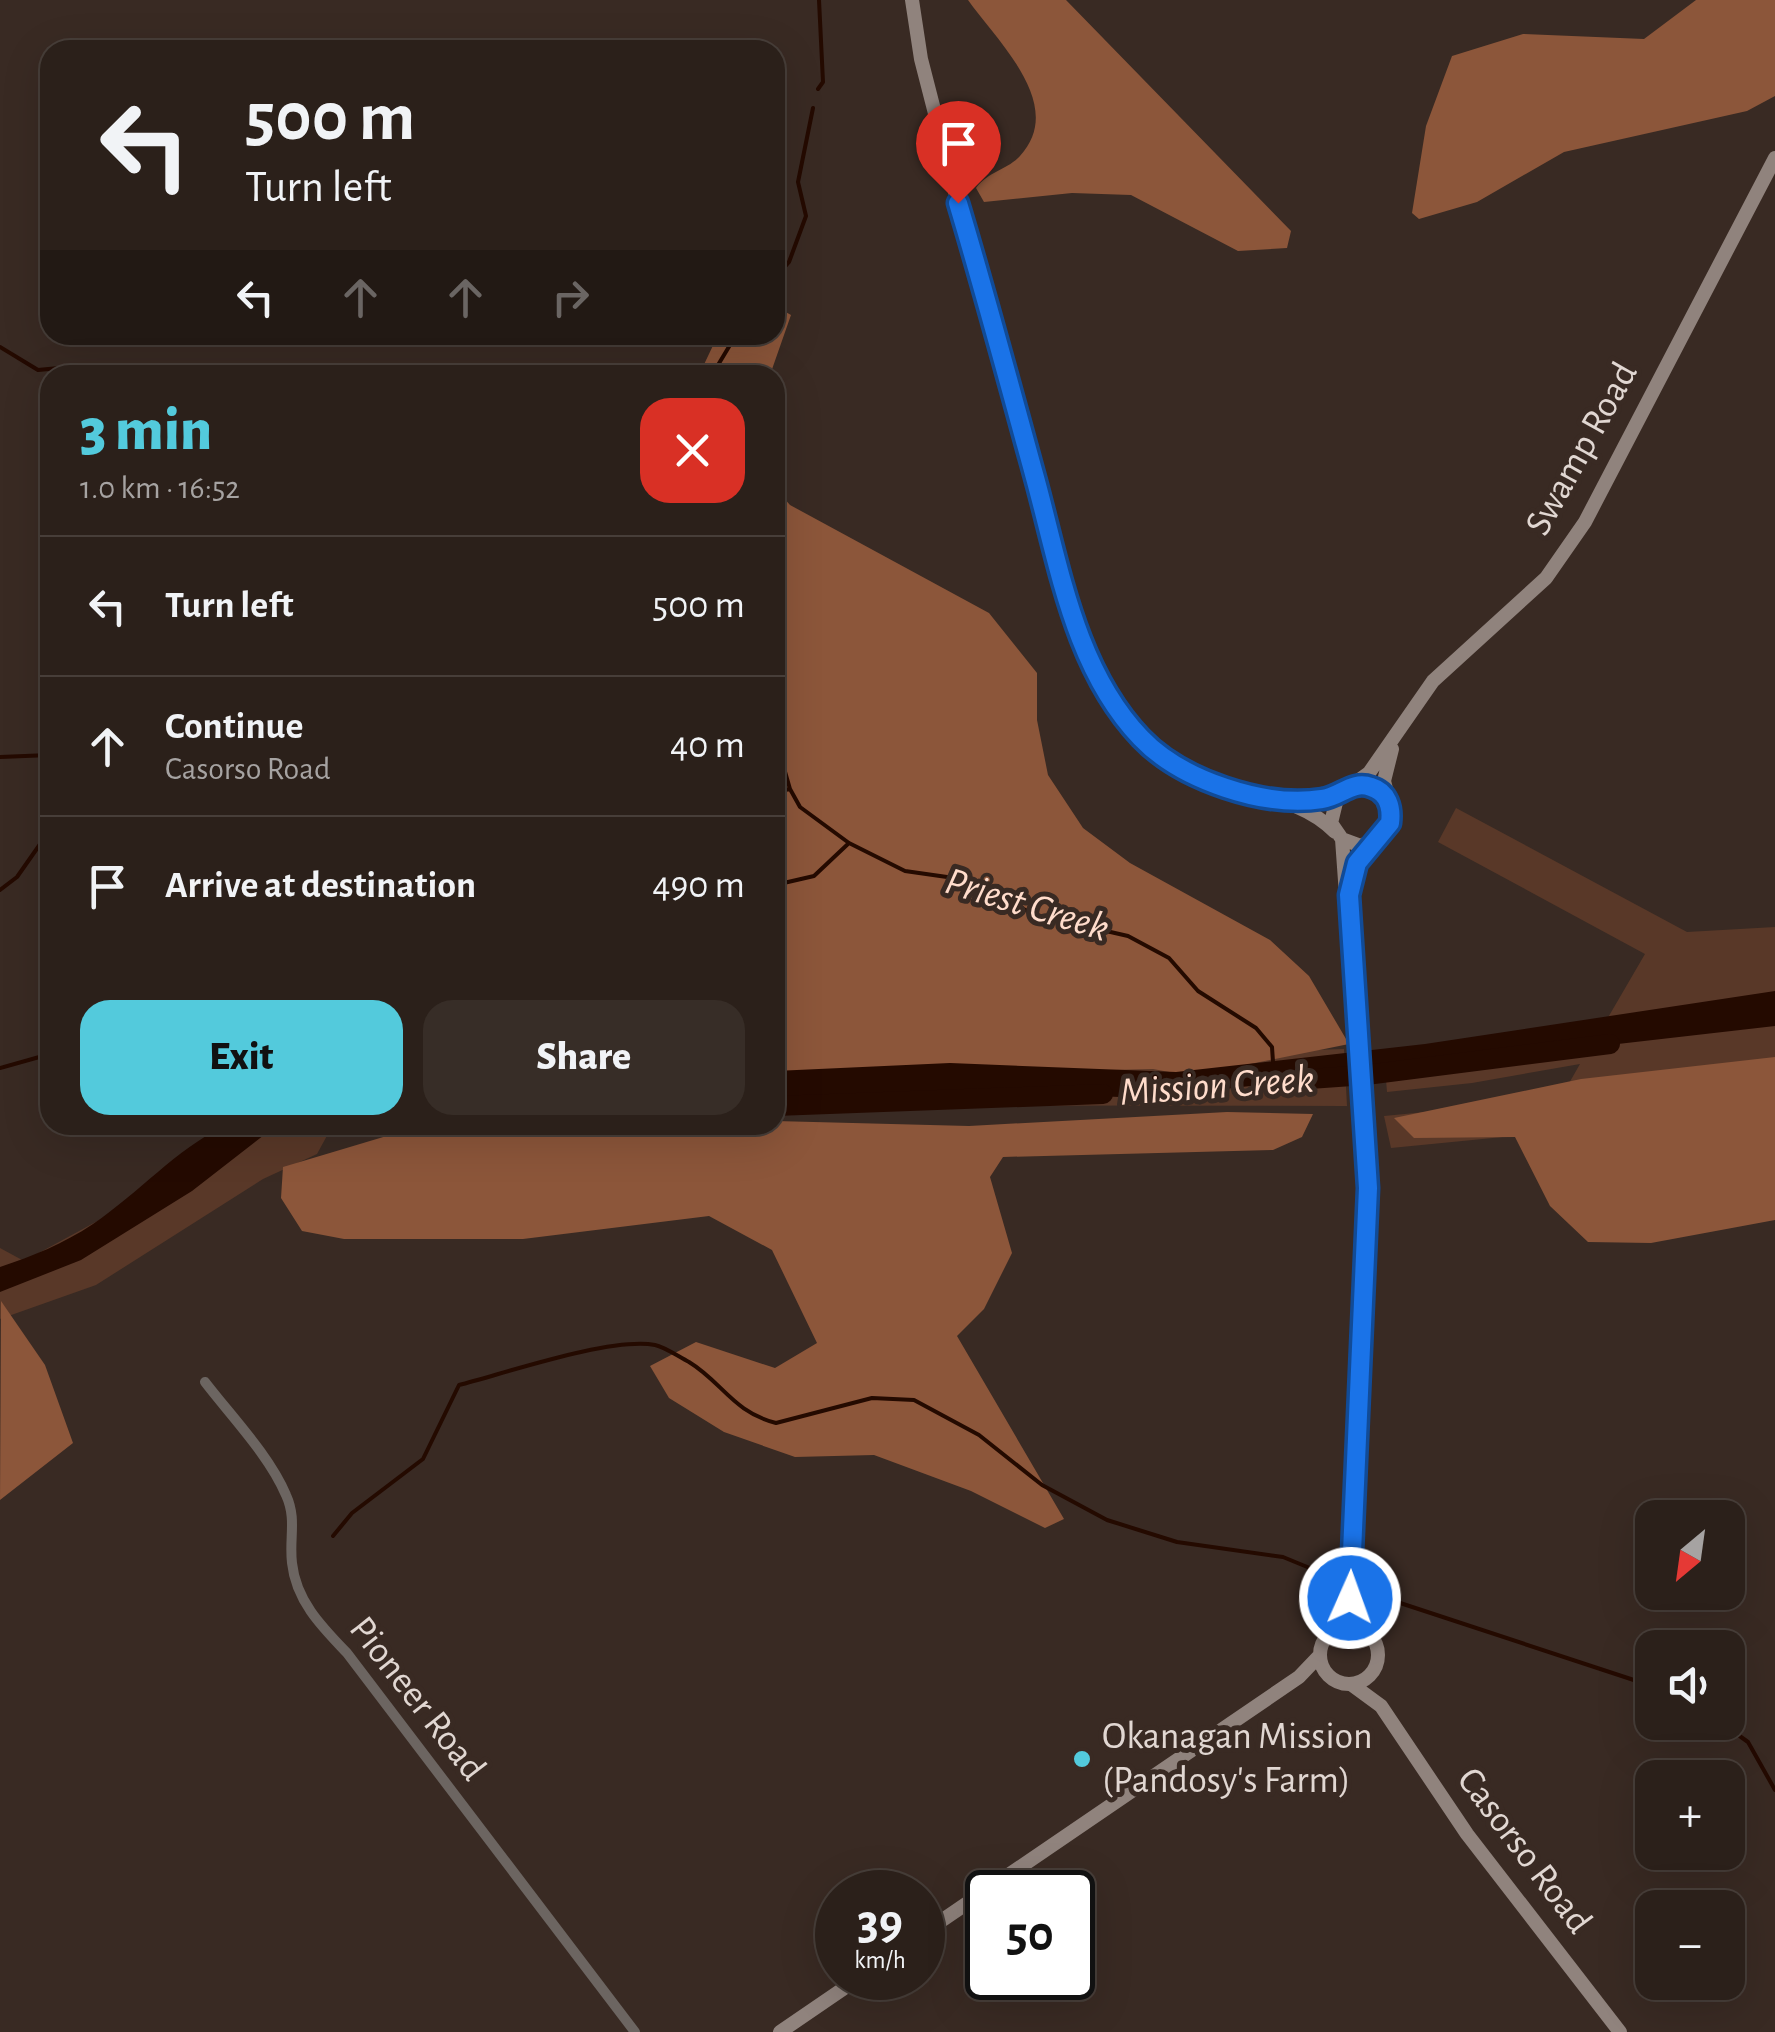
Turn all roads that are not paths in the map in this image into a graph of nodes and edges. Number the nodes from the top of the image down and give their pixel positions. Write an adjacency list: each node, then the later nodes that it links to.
1 (912, 0): 5 (main road)
2 (1775, 158): 3 (main road, Swamp Road)
3 (1397, 734): 4 (main road, Swamp Road); 6 (main road, Swamp Road)
4 (1345, 790): 5 (main road); 6 (main road); 7 (main road)
5 (1272, 798): 7 (main road)
6 (1389, 804): 8 (main road)
7 (1339, 836): 8 (main road); 9 (main road)
8 (1371, 844): 9 (main road)
9 (1349, 895): 11 (main road)
10 (204, 1382): 22 (street, Pioneer Road)
11 (1350, 1598): 12 (main road); 13 (main road)
12 (1333, 1630): 13 (main road); 14 (main road)
13 (1368, 1634): 15 (main road)
14 (1320, 1655): 16 (main road); 17 (main road)
15 (1374, 1669): 18 (main road); 19 (main road, Casorso Road)
16 (1299, 1677): 17 (main road); 20 (main road)
17 (1333, 1679): 18 (main road)
18 (1351, 1684): 19 (main road, Casorso Road)
19 (1381, 1706): 24 (main road, Casorso Road)
20 (945, 1918)
21 (827, 2000): 23 (main road)
22 (635, 2032)
23 (780, 2032)
24 (1620, 2032)

